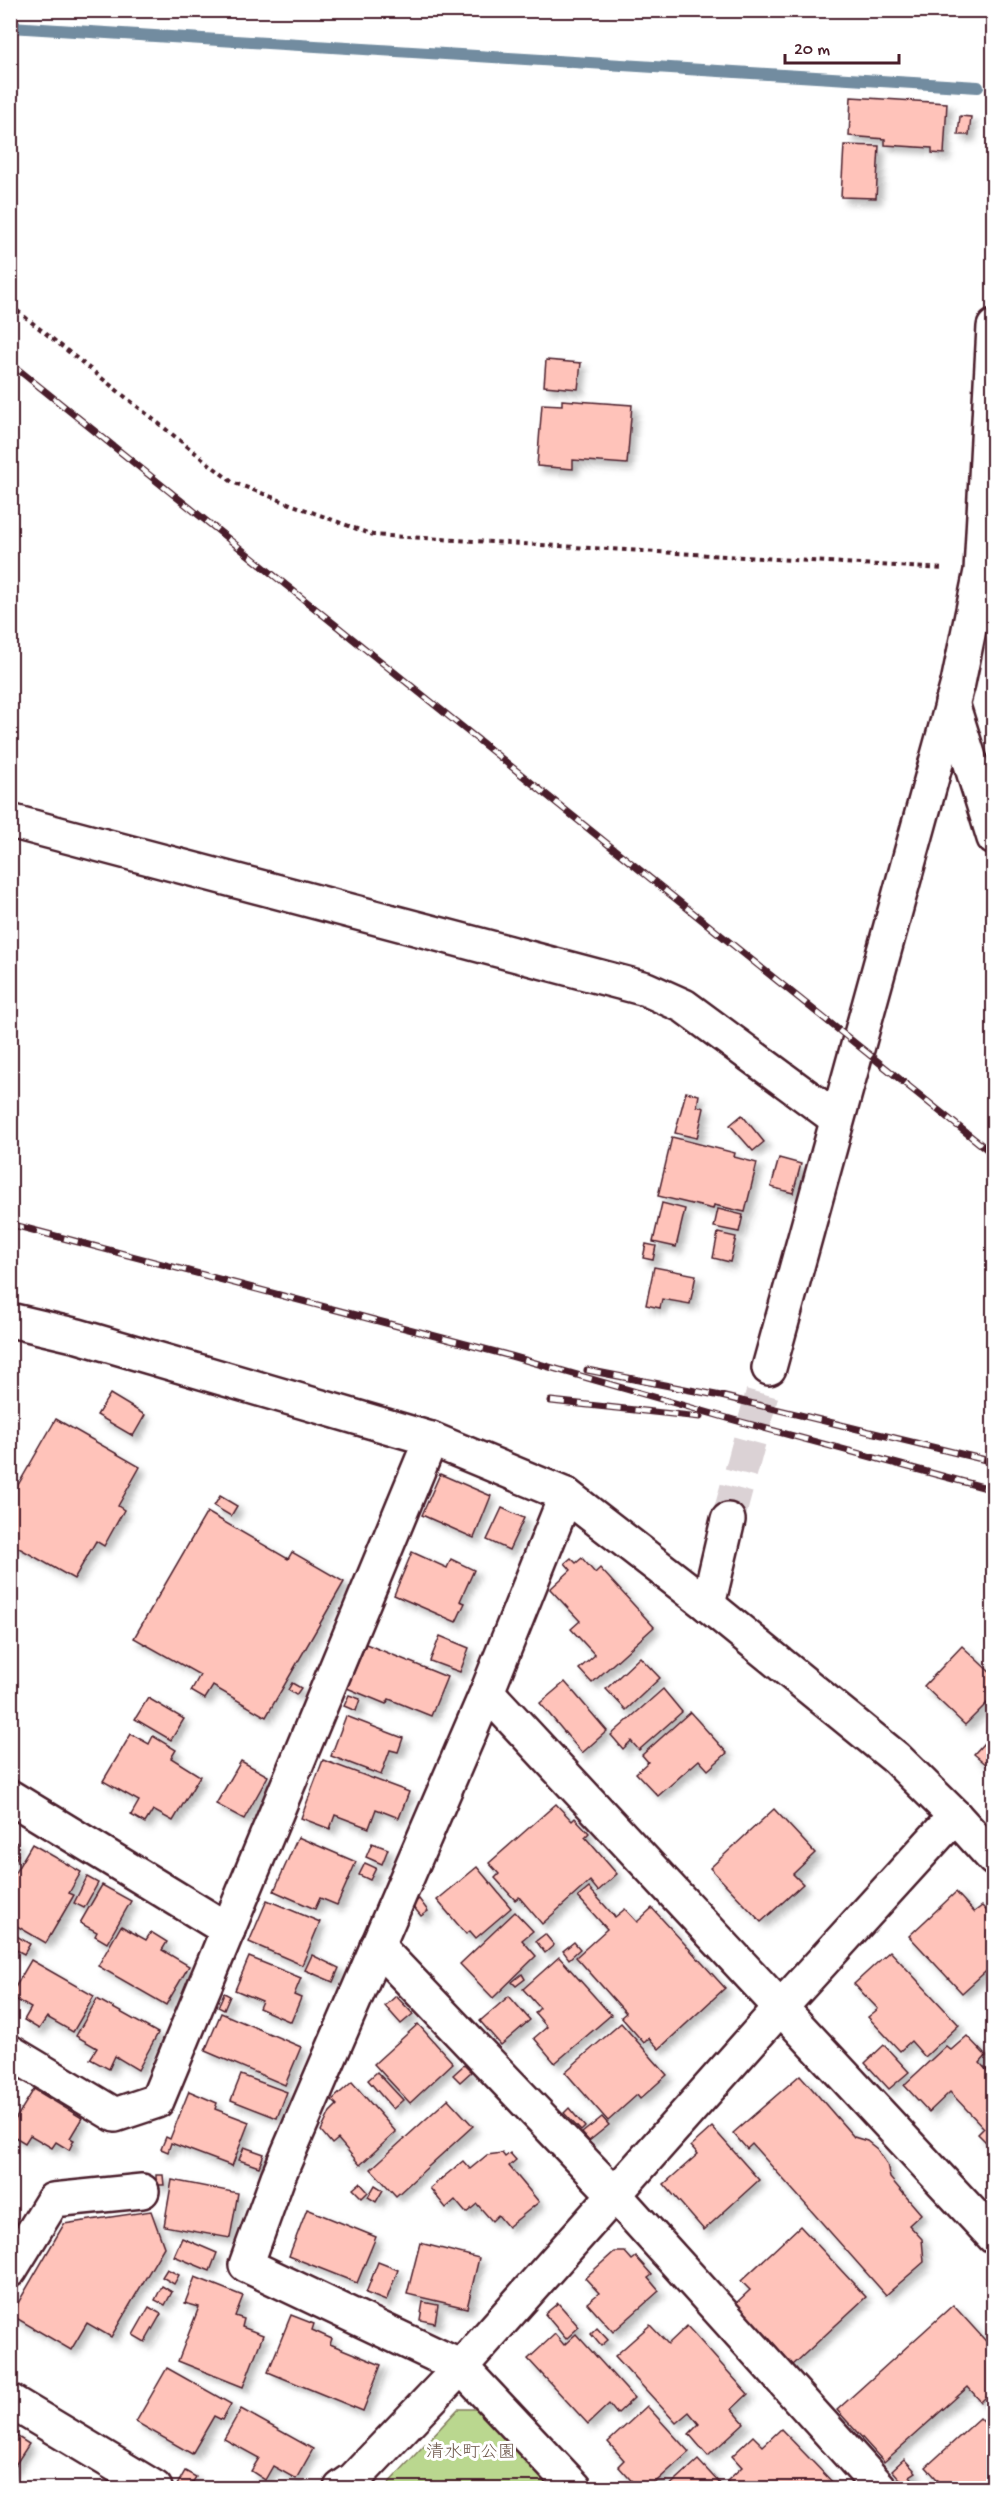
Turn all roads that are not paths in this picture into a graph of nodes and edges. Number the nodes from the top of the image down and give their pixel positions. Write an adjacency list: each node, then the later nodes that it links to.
1 (993, 327): 2 (street)
2 (987, 572): 3 (street)
3 (952, 703): 5 (street); 6 (street)
4 (10, 821): 6 (street)
5 (993, 838)
6 (837, 1119): 8 (street)
7 (10, 1320): 9 (street)
8 (769, 1368)
9 (431, 1439): 10 (street); 17 (street)
10 (566, 1495): 12 (street); 13 (street)
11 (728, 1520): 12 (street)
12 (708, 1605): 15 (street)
13 (487, 1692): 18 (street); 19 (street)
14 (10, 1797): 17 (street)
15 (955, 1816): 16 (street); 19 (street)
16 (993, 1859)
17 (228, 1929): 20 (street)
18 (377, 1946): 22 (street); 25 (street)
19 (781, 2007): 22 (street); 23 (street)
20 (10, 2052)
21 (142, 2191): 24 (street)
22 (615, 2195): 25 (street); 30 (street)
23 (993, 2236)
24 (10, 2270)
25 (461, 2367): 28 (street); 29 (street)
26 (10, 2401): 27 (street)
27 (155, 2488)
28 (341, 2488)
29 (576, 2488)
30 (880, 2488)

